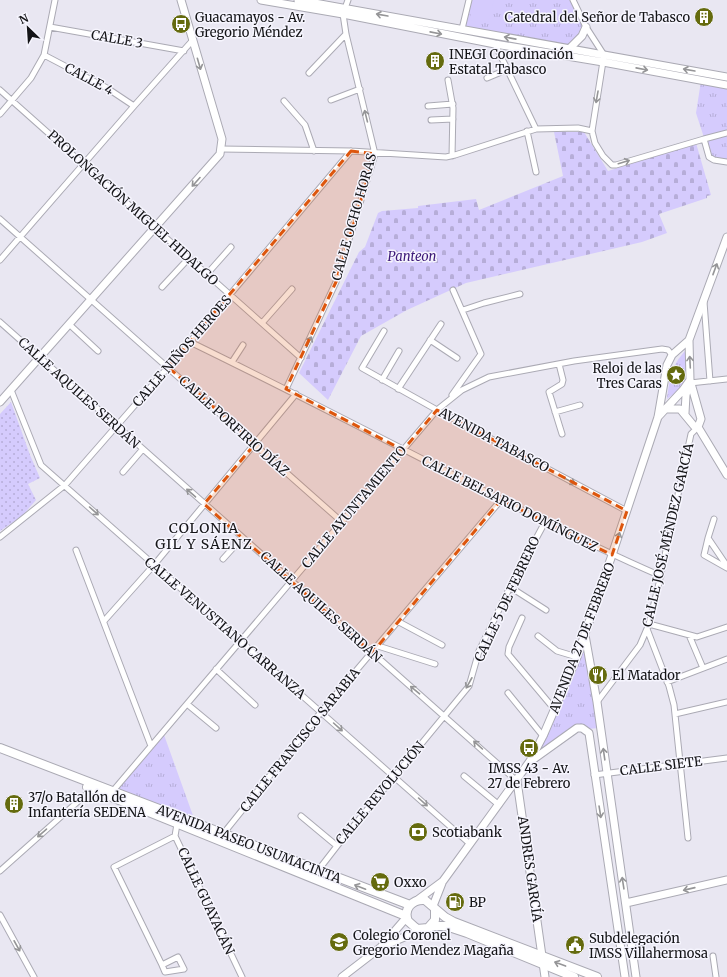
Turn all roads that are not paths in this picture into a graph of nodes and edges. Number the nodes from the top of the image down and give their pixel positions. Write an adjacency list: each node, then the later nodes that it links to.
1 (55, 0): 11 (street)
2 (181, 0): 15 (main road)
3 (261, 0): 10 (main road)
4 (298, 0): 9 (main road)
5 (317, 0): 9 (street)
6 (348, 0): 10 (street, CALLE OCHO HORAS)
7 (469, 0): 13 (street)
8 (573, 0): 12 (street)
9 (324, 4): 10 (main road)
10 (344, 11): 13 (main road, one-way to 10); 14 (street, CALLE OCHO HORAS); 16 (main road, one-way to 16)
11 (50, 27): 18 (street, CALLE 3); 19 (street)
12 (586, 27): 17 (main road); 20 (street)
13 (462, 29): 17 (main road, one-way to 13)
14 (346, 34): 22 (street); 27 (street, CALLE OCHO HORAS)
15 (192, 41): 18 (street); 43 (main road, one-way to 43)
16 (495, 44): 20 (main road); 21 (street)
17 (569, 49): 20 (main road)
18 (184, 51): 33 (street)
19 (44, 55): 29 (street); 33 (street, CALLE 4)
20 (603, 59): 23 (main road, one-way to 20); 26 (main road, one-way to 26); 40 (street, one-way to 40)
21 (506, 70): 24 (street); 38 (street)
22 (309, 73)
23 (727, 77)
24 (487, 78)
25 (448, 80): 32 (street)
26 (727, 86)
27 (360, 89): 30 (street); 46 (street, CALLE OCHO HORAS, one-way to 27)
28 (0, 90): 29 (street, PROLONGACIÓN MIGUEL HIDALGO)
29 (12, 100): 35 (street); 49 (street, PROLONGACIÓN MIGUEL HIDALGO)
30 (331, 100)
31 (284, 101): 44 (street)
32 (452, 104): 34 (street); 36 (street)
33 (134, 106): 49 (street)
34 (428, 106)
35 (0, 114)
36 (453, 119): 37 (street); 47 (street)
37 (432, 120)
38 (536, 129): 39 (street); 40 (street)
39 (527, 131): 47 (street); 50 (street)
40 (592, 131): 42 (street, one-way to 42)
41 (727, 133): 42 (street)
42 (704, 139): 48 (street)
43 (221, 149): 44 (street); 52 (main road, one-way to 52)
44 (314, 151): 45 (street)
45 (351, 151): 46 (street); 63 (street, CALLE NIÑOS HEROES)
46 (376, 154): 47 (street); 80 (street, CALLE OCHO HORAS, one-way to 46)
47 (452, 156)
48 (727, 162)
49 (84, 163): 52 (street, PROLONGACIÓN MIGUEL HIDALGO); 53 (street)
50 (536, 172)
51 (0, 218): 53 (street, CALLE PORFIRIO DÍAZ)
52 (155, 227): 56 (street, PROLONGACIÓN MIGUEL HIDALGO); 64 (main road)
53 (21, 237): 57 (street); 64 (street, CALLE PORFIRIO DÍAZ)
54 (727, 237): 65 (main road, AVENIDA 27 DE FEBRERO, one-way to 54)
55 (231, 247): 58 (street)
56 (189, 258): 58 (street, PROLONGACIÓN MIGUEL HIDALGO); 59 (street)
57 (0, 260)
58 (207, 274): 63 (street, PROLONGACIÓN MIGUEL HIDALGO)
59 (162, 287)
60 (292, 289): 68 (street)
61 (453, 290): 66 (street)
62 (520, 294): 66 (street)
63 (230, 295): 68 (street, PROLONGACIÓN MIGUEL HIDALGO); 74 (street, CALLE NIÑOS HEROES)
64 (92, 300): 70 (main road); 84 (street, CALLE PORFIRIO DÍAZ)
65 (704, 301): 73 (main road, AVENIDA 27 DE FEBRERO); 88 (street)
66 (463, 310): 93 (street)
67 (0, 322): 79 (street, CALLE AQUILES SERDÁN)
68 (262, 323): 80 (street, PROLONGACIÓN MIGUEL HIDALGO)
69 (441, 324): 72 (street)
70 (70, 325): 76 (street); 79 (main road)
71 (384, 331): 86 (street, AVENIDA TABASCO)
72 (430, 340): 81 (street); 90 (street)
73 (689, 340): 78 (main road, AVENIDA 27 DE FEBRERO); 87 (main road, AVENIDA 27 DE FEBRERO, one-way to 73)
74 (190, 342): 82 (street, CALLE BELSARIO DOMÍNGUEZ); 84 (street, CALLE NIÑOS HEROES)
75 (243, 345): 82 (street)
76 (98, 351)
77 (399, 351): 86 (street)
78 (672, 355): 83 (street, CALLE AYUNTAMIENTO); 100 (main road, AVENIDA 27 DE FEBRERO)
79 (40, 357): 91 (main road); 101 (street, CALLE AQUILES SERDÁN)
80 (301, 358): 89 (street, CALLE OCHO HORAS)
81 (457, 358)
82 (232, 362): 89 (street, CALLE BELSARIO DOMÍNGUEZ)
83 (559, 364): 93 (street, CALLE AYUNTAMIENTO); 98 (street)
84 (168, 367): 101 (street, CALLE NIÑOS HEROES); 104 (street, CALLE PORFIRIO DÍAZ)
85 (727, 379): 88 (street)
86 (382, 380): 90 (street, AVENIDA TABASCO)
87 (690, 381): 88 (street); 96 (main road, AVENIDA 27 DE FEBRERO); 99 (main road); 102 (main road)
88 (710, 381)
89 (286, 389): 92 (street, CALLE BELSARIO DOMÍNGUEZ)
90 (398, 389): 97 (street, AVENIDA TABASCO)
91 (11, 390): 94 (main road); 110 (street, CALLE VENUSTIANO CARRANZA)
92 (296, 394): 104 (street); 106 (street, CALLE BELSARIO DOMÍNGUEZ)
93 (449, 399): 97 (street, CALLE AYUNTAMIENTO)
94 (0, 402)
95 (580, 405): 98 (street)
96 (666, 409): 99 (main road); 100 (main road, AVENIDA 27 DE FEBRERO)
97 (437, 410): 106 (street, CALLE AYUNTAMIENTO); 113 (street, AVENIDA TABASCO, one-way to 113)
98 (555, 412): 103 (street)
99 (685, 413): 102 (main road)
100 (658, 417): 113 (main road, AVENIDA 27 DE FEBRERO)
101 (117, 427): 105 (street, CALLE AQUILES SERDÁN); 110 (street, CALLE NIÑOS HEROES)
102 (698, 427): 107 (main road); 125 (street, CALLE JOSÉ MÉNDEZ GARCÍA)
103 (562, 434)
104 (255, 444): 112 (street); 115 (street, CALLE PORFIRIO DÍAZ)
105 (142, 450): 108 (street); 112 (street, CALLE AQUILES SERDÁN, one-way to 105)
106 (403, 450): 111 (street, CALLE BELSARIO DOMÍNGUEZ); 115 (street, CALLE AYUNTAMIENTO)
107 (724, 465): 109 (main road)
108 (122, 472)
109 (727, 476)
110 (65, 485): 117 (street, CALLE NIÑOS HEROES); 123 (street, CALLE VENUSTIANO CARRANZA, one-way to 123)
111 (501, 500): 116 (street, CALLE BELSARIO DOMÍNGUEZ); 131 (street, CALLE FRANCISCO SARABIA)
112 (204, 504): 118 (street, CALLE AQUILES SERDÁN); 123 (street)
113 (627, 511): 121 (main road, AVENIDA 27 DE FEBRERO, one-way to 113)
114 (714, 519): 119 (street)
115 (342, 522): 126 (street, CALLE AYUNTAMIENTO)
116 (545, 522): 121 (street, CALLE BELSARIO DOMÍNGUEZ); 127 (street, CALLE 5 DE FEBRERO)
117 (0, 537)
118 (242, 538): 122 (street); 126 (street, CALLE AQUILES SERDÁN)
119 (708, 538): 124 (street); 124 (street)
120 (76, 550): 130 (street)
121 (612, 555): 125 (street, CALLE BELSARIO DOMÍNGUEZ); 134 (main road, AVENIDA 27 DE FEBRERO)
122 (223, 559)
123 (154, 564): 130 (street); 137 (street, CALLE VENUSTIANO CARRANZA)
124 (727, 567)
125 (661, 576): 132 (street, CALLE JOSÉ MÉNDEZ GARCÍA)
126 (292, 580): 137 (street, CALLE AYUNTAMIENTO); 140 (street, CALLE AQUILES SERDÁN)
127 (510, 587): 128 (street); 155 (street, CALLE 5 DE FEBRERO, one-way to 155)
128 (546, 610)
129 (522, 618): 152 (street)
130 (104, 621): 158 (street)
131 (399, 622): 138 (street); 139 (street, CALLE FRANCISCO SARABIA)
132 (648, 626): 135 (street); 146 (street); 148 (street, CALLE JOSÉ MÉNDEZ GARCÍA)
133 (727, 628): 135 (street)
134 (585, 634): 141 (main road, AVENIDA 27 DE FEBRERO); 148 (main road)
135 (689, 635): 144 (street)
136 (538, 636): 141 (street)
137 (240, 642): 145 (street, CALLE AYUNTAMIENTO); 153 (street, CALLE VENUSTIANO CARRANZA)
138 (442, 645)
139 (378, 646): 140 (street, CALLE FRANCISCO SARABIA); 143 (street)
140 (372, 653): 153 (street, CALLE FRANCISCO SARABIA); 155 (street, CALLE AQUILES SERDÁN, one-way to 140)
141 (577, 657): 152 (main road, AVENIDA 27 DE FEBRERO)
142 (727, 659): 144 (street)
143 (435, 664)
144 (703, 668): 146 (street)
145 (216, 670): 150 (street, CALLE AYUNTAMIENTO); 151 (street)
146 (667, 682): 154 (street)
147 (508, 693): 157 (street)
148 (597, 702): 164 (main road, one-way to 148)
149 (727, 702): 154 (street)
150 (187, 704): 156 (street); 158 (street, CALLE AYUNTAMIENTO)
151 (255, 706)
152 (555, 710): 157 (main road, AVENIDA 27 DE FEBRERO)
153 (321, 712): 166 (street, CALLE VENUSTIANO CARRANZA, one-way to 166); 175 (street, CALLE FRANCISCO SARABIA)
154 (675, 714): 163 (street)
155 (444, 715): 166 (street, CALLE REVOLUCIÓN); 168 (street, CALLE AQUILES SERDÁN, one-way to 155)
156 (216, 728)
157 (543, 736): 162 (main road, AVENIDA 27 DE FEBRERO)
158 (151, 746): 170 (street, CALLE AYUNTAMIENTO)
159 (0, 748): 170 (main road, AVENIDA PASEO USUMACINTA)
160 (0, 754): 169 (main road, AVENIDA PASEO USUMACINTA)
161 (727, 758): 163 (street, CALLE SIETE)
162 (530, 762): 165 (main road); 168 (main road, AVENIDA 27 DE FEBRERO)
163 (681, 763): 164 (street, CALLE SIETE); 176 (street)
164 (606, 773): 165 (street, CALLE SIETE); 184 (main road, one-way to 164)
165 (594, 774): 199 (main road, one-way to 199)
166 (394, 776): 177 (street, CALLE VENUSTIANO CARRANZA, one-way to 177); 178 (street, CALLE REVOLUCIÓN)
167 (464, 776): 171 (street)
168 (517, 781): 171 (main road, AVENIDA 27 DE FEBRERO); 191 (main road, ANDRES GARCÍA)
169 (92, 789): 170 (main road, AVENIDA PASEO USUMACINTA); 179 (street, one-way to 179)
170 (111, 794): 173 (main road, AVENIDA PASEO USUMACINTA); 175 (main road, AVENIDA PASEO USUMACINTA)
171 (499, 805): 177 (main road, AVENIDA 27 DE FEBRERO)
172 (301, 816): 178 (street)
173 (178, 824): 174 (street, CALLE GUAYACÁN); 175 (main road, AVENIDA PASEO USUMACINTA)
174 (176, 836): 192 (street); 194 (street, CALLE GUAYACÁN)
175 (221, 838): 180 (main road, AVENIDA PASEO USUMACINTA)
176 (688, 838)
177 (470, 844): 182 (main road, AVENIDA 27 DE FEBRERO)
178 (337, 846): 180 (street, CALLE REVOLUCIÓN)
179 (0, 871)
180 (315, 874): 183 (main road, AVENIDA PASEO USUMACINTA, one-way to 180); 187 (main road, AVENIDA PASEO USUMACINTA)
181 (727, 880): 184 (main road, one-way to 184)
182 (443, 881): 183 (main road, AVENIDA 27 DE FEBRERO); 185 (main road, AVENIDA 27 DE FEBRERO)
183 (413, 903): 185 (main road, AVENIDA PASEO USUMACINTA); 187 (main road)
184 (626, 904): 200 (main road)
185 (434, 908): 188 (main road); 191 (main road, AVENIDA PASEO USUMACINTA)
186 (0, 915): 193 (street, one-way to 193)
187 (406, 917): 188 (main road, AVENIDA PASEO USUMACINTA); 189 (main road)
188 (424, 929): 189 (main road); 191 (main road, AVENIDA PASEO USUMACINTA)
189 (380, 947): 195 (main road)
190 (714, 956): 201 (street)
191 (543, 961): 196 (main road, ANDRES GARCÍA); 197 (main road, AVENIDA PASEO USUMACINTA); 198 (main road, AVENIDA PASEO USUMACINTA, one-way to 191)
192 (162, 965)
193 (34, 977)
194 (242, 977)
195 (342, 977)
196 (545, 977)
197 (574, 977)
198 (597, 977)
199 (625, 977)
200 (636, 977)
201 (716, 977)

